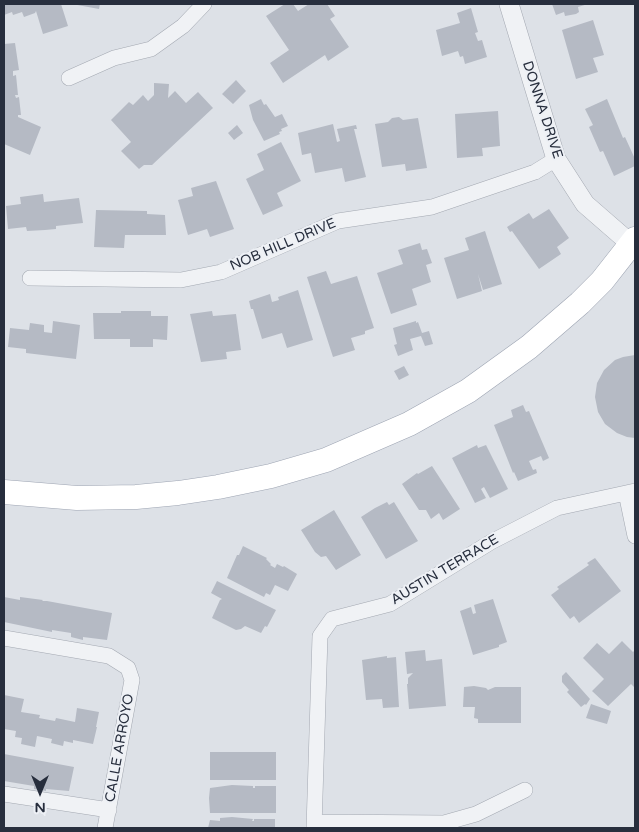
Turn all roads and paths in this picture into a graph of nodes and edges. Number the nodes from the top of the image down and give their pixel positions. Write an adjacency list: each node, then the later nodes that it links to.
1 (204, 4): 3 (street)
2 (509, 4): 4 (street, DONNA DRIVE)
3 (69, 78)
4 (556, 159): 5 (street, DONNA DRIVE); 6 (street, NOB HILL DRIVE)
5 (634, 243): 7 (main road)
6 (30, 278)
7 (4, 492)
8 (631, 492): 9 (street); 14 (street, AUSTIN TERRACE)
9 (635, 536)
10 (4, 638): 13 (street, CALLE ARROYO)
11 (525, 790): 14 (street)
12 (4, 794): 13 (street)
13 (108, 810): 15 (street, CALLE ARROYO)
14 (314, 825)
15 (105, 828)

